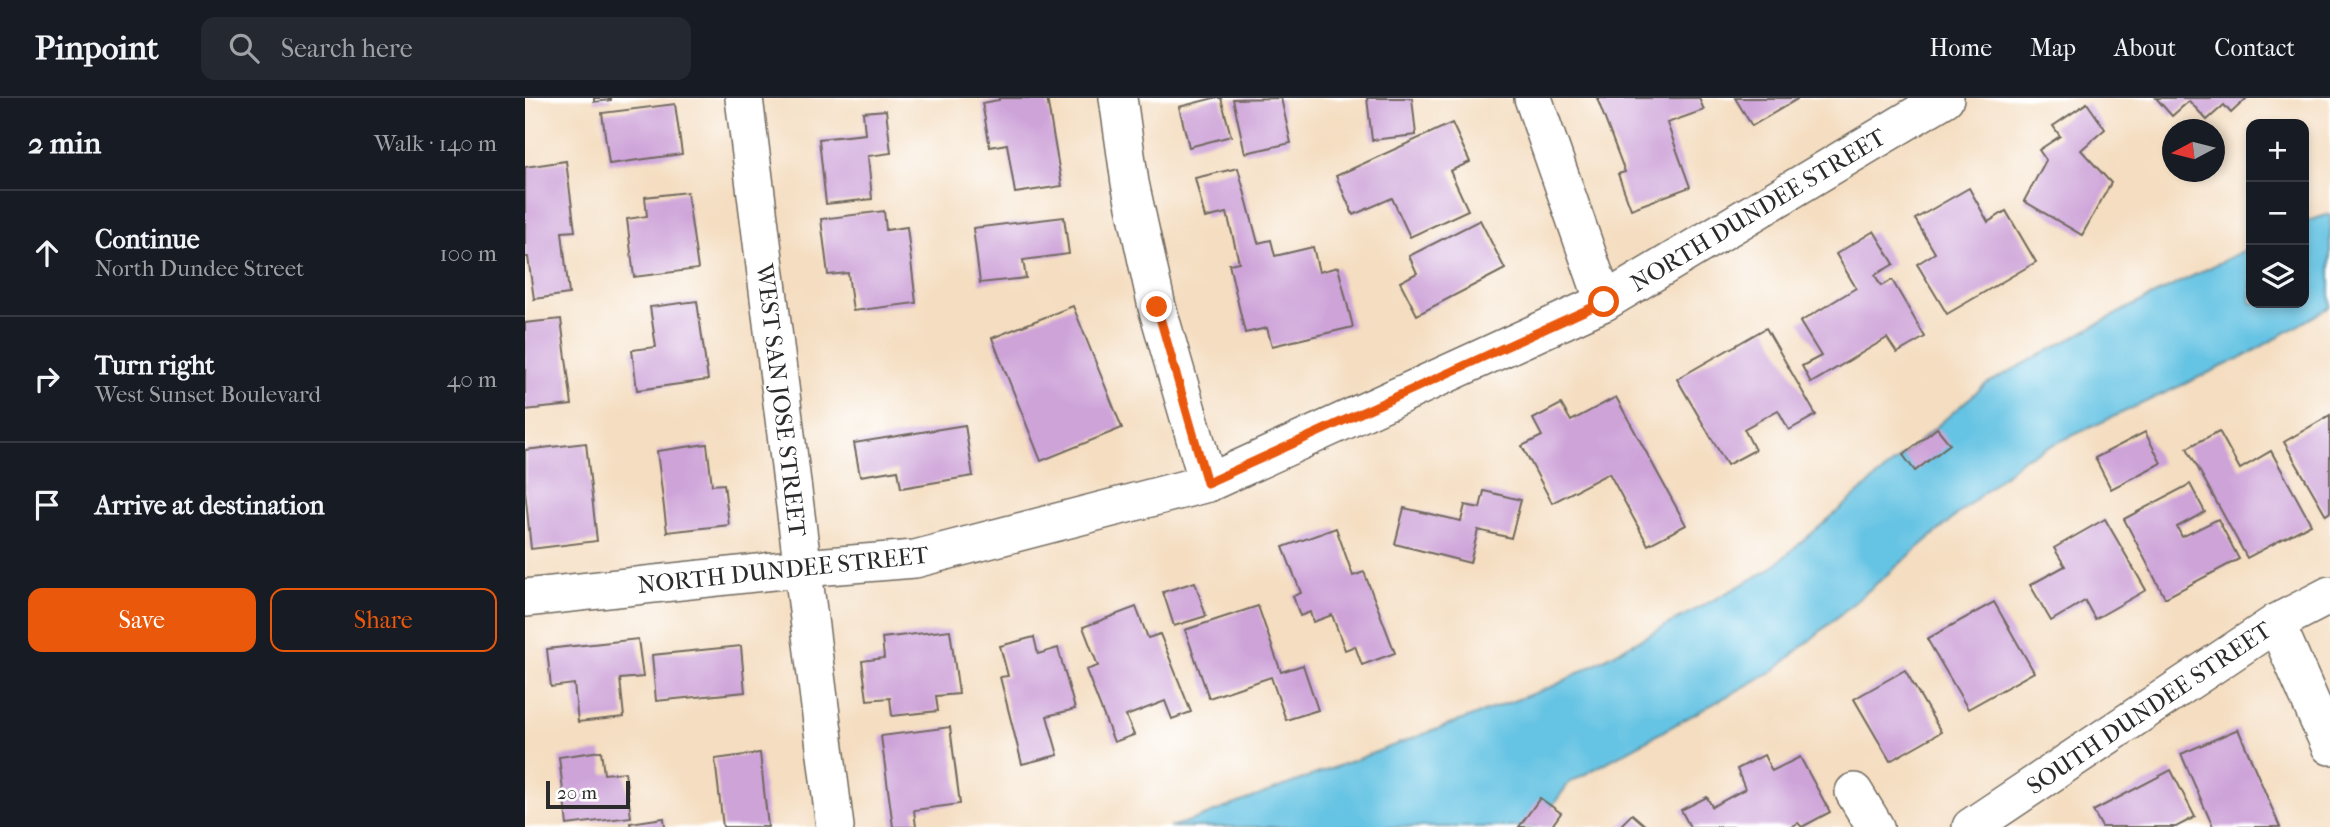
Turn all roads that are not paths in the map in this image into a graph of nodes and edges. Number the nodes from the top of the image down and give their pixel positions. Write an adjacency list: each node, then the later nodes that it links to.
1 (744, 98): 7 (street, WEST SAN JOSE STREET)
2 (1118, 98): 6 (street)
3 (1533, 98): 5 (street)
4 (1945, 98): 5 (street, NORTH DUNDEE STREET)
5 (1604, 302): 6 (street, NORTH DUNDEE STREET)
6 (1207, 483): 7 (street, NORTH DUNDEE STREET)
7 (802, 568): 9 (street, NORTH DUNDEE STREET); 13 (street, WEST SAN JOSE STREET)
8 (2330, 595): 10 (street, SOUTH DUNDEE STREET)
9 (525, 598)
10 (2276, 623): 11 (street); 15 (street, SOUTH DUNDEE STREET)
11 (2330, 746)
12 (1854, 792): 14 (street)
13 (835, 827)
14 (1875, 827)
15 (1971, 827)

